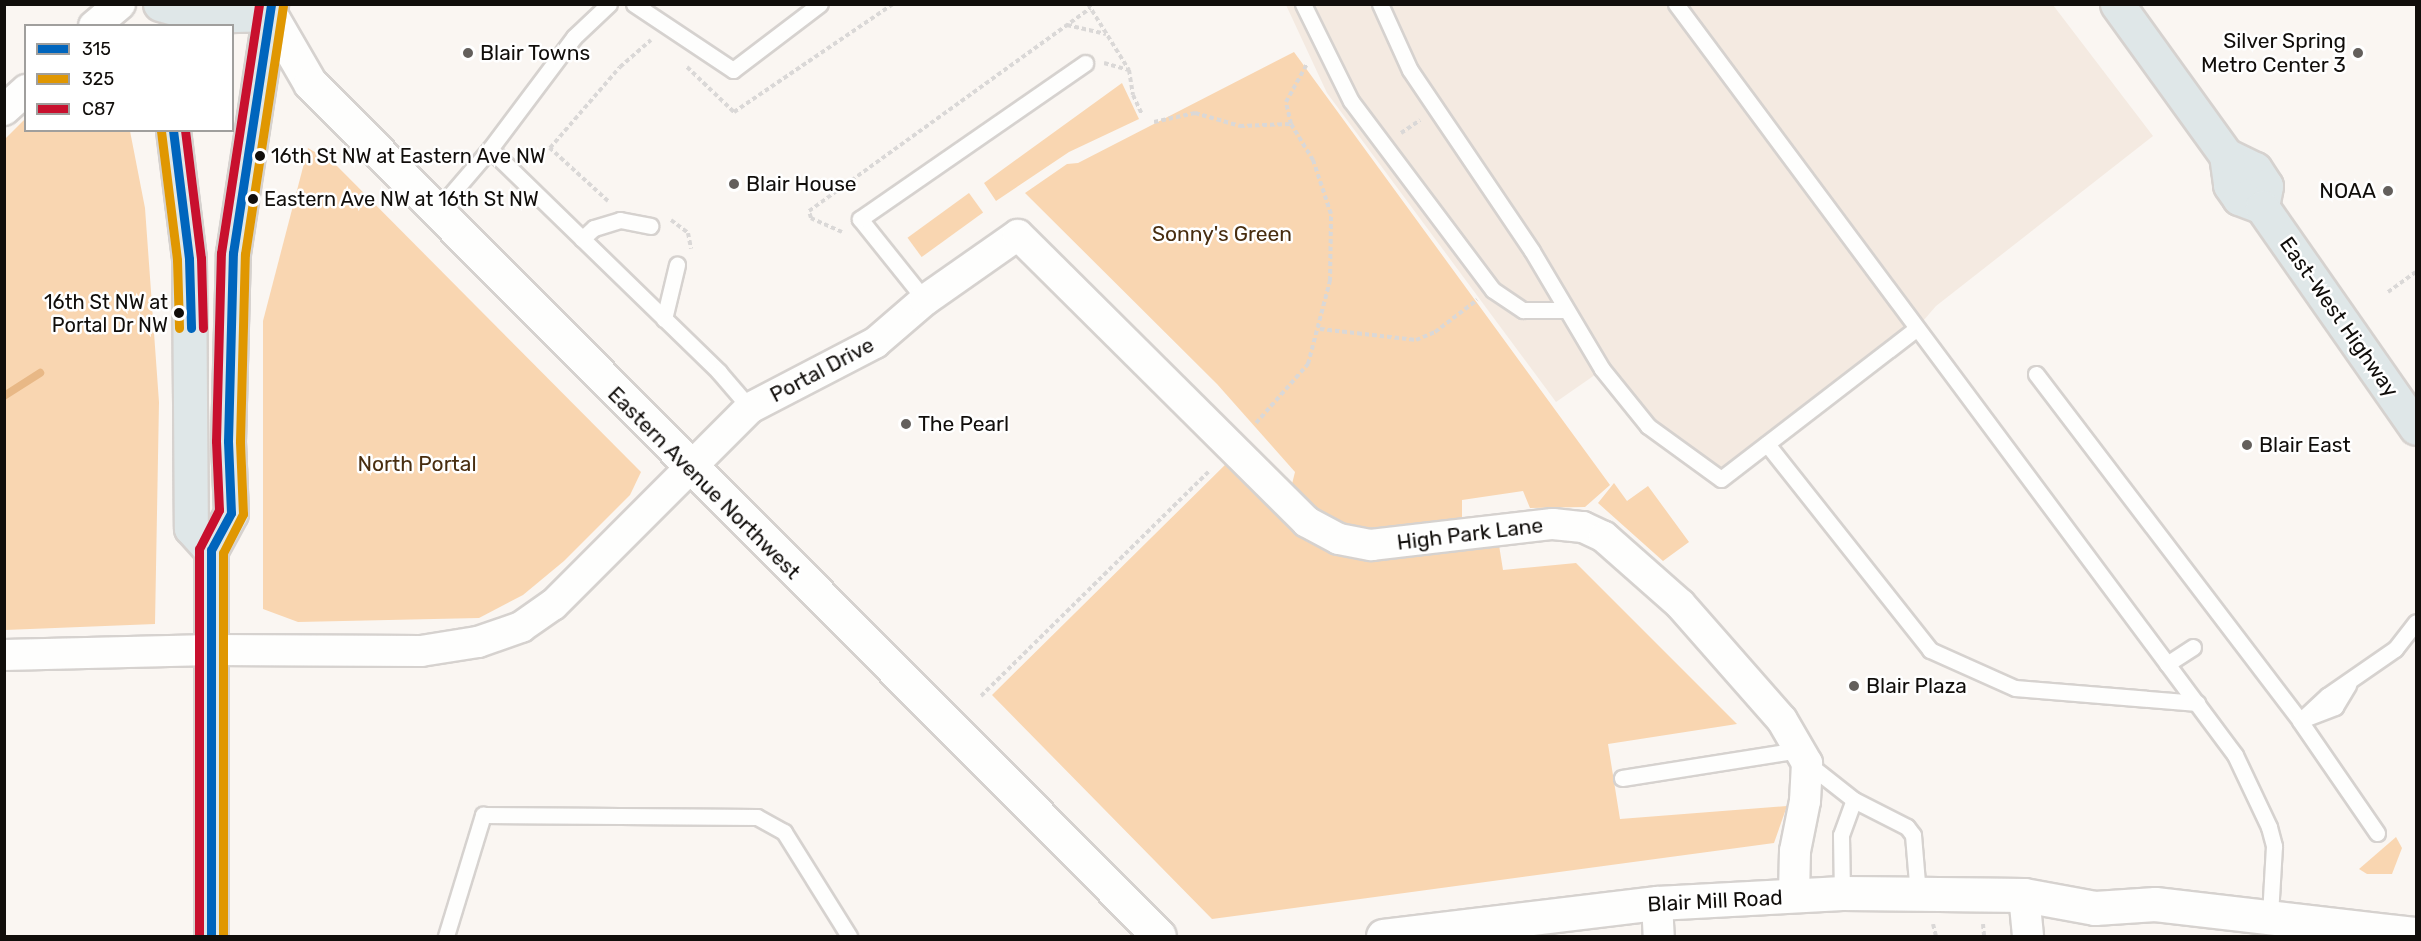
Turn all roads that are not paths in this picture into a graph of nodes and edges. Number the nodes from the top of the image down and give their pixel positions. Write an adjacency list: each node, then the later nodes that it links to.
1 (120, 4): 11 (street)
2 (609, 4): 17 (lane)
3 (633, 4): 4 (lane)
4 (820, 4)
5 (1303, 4): 24 (lane)
6 (1676, 4): 26 (lane)
7 (2117, 4): 29 (main road, East-West Highway)
8 (160, 5): 10 (main road); 12 (main road)
9 (1384, 6): 24 (lane)
10 (271, 9): 18 (street, Eastern Avenue Northwest); 32 (main road)
11 (96, 24)
12 (162, 24)
13 (1091, 62): 23 (lane)
14 (24, 92): 15 (street)
15 (4, 110)
16 (173, 132): 32 (main road)
17 (490, 149): 18 (lane); 21 (lane)
18 (436, 212): 31 (street, Eastern Avenue Northwest)
19 (650, 226): 21 (lane)
20 (1018, 235): 23 (street, Portal Drive); 40 (street, High Park Lane)
21 (582, 239): 25 (lane)
22 (677, 265): 25 (lane)
23 (925, 300): 28 (street, Portal Drive)
24 (1565, 310): 30 (lane)
25 (664, 319): 28 (lane)
26 (1917, 328): 30 (lane); 37 (lane)
27 (2036, 374): 39 (lane)
28 (750, 408): 31 (street, Portal Drive)
29 (2416, 428)
30 (1767, 444): 38 (lane)
31 (690, 469): 35 (street, Portal Drive); 54 (street, Eastern Avenue Northwest)
32 (211, 550): 35 (main road)
33 (2416, 622): 39 (lane)
34 (2193, 646): 37 (lane)
35 (211, 650): 36 (street, Portal Drive); 51 (main road)
36 (4, 655)
37 (2167, 664): 38 (lane)
38 (2197, 703): 49 (lane)
39 (2300, 721): 43 (lane)
40 (1803, 757): 41 (lane); 42 (lane); 46 (street)
41 (1622, 778)
42 (1854, 800): 44 (lane); 45 (lane)
43 (2377, 833)
44 (1842, 893): 45 (street, Blair Mill Road); 46 (street, Blair Mill Road)
45 (1918, 894): 47 (street, Blair Mill Road)
46 (1794, 896): 48 (street, Blair Mill Road)
47 (2036, 897): 49 (street, Blair Mill Road); 57 (street)
48 (1657, 903): 55 (street, Blair Mill Road); 56 (street)
49 (2270, 915): 50 (street, Blair Mill Road)
50 (2416, 934)
51 (211, 936)
52 (446, 936): 53 (lane)
53 (849, 936)
54 (1159, 936)
55 (1383, 936)
56 (1659, 936)
57 (2028, 936)

